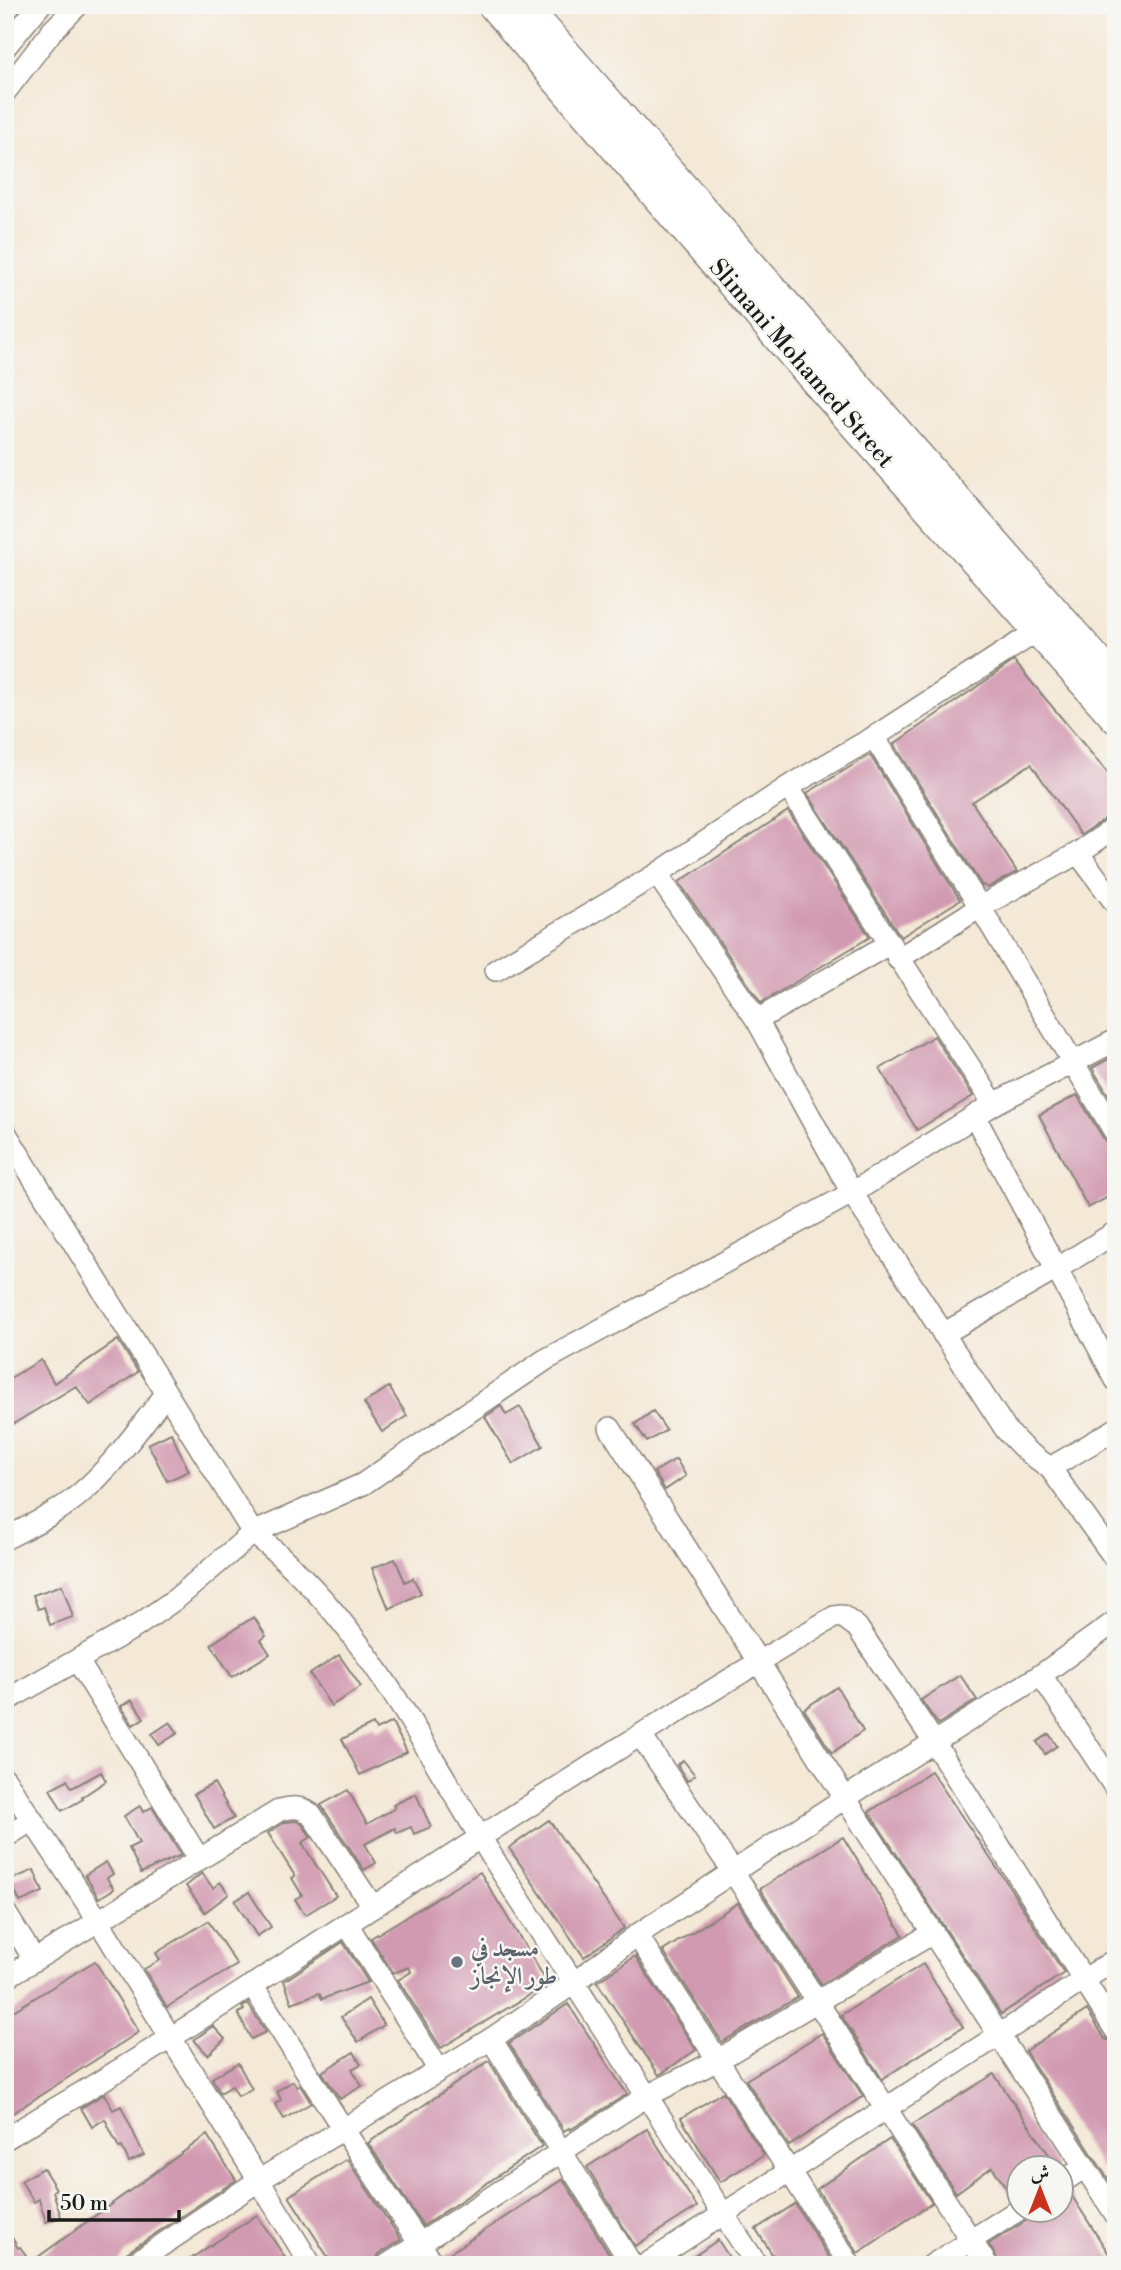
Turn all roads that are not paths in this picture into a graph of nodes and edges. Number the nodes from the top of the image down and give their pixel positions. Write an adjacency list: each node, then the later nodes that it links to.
1 (40, 5): 5 (street)
2 (78, 5): 6 (street)
3 (493, 5): 7 (street, Slimani Mohamed Street)
4 (523, 5): 8 (street, Slimani Mohamed Street)
5 (5, 47)
6 (5, 92)
7 (1037, 631): 9 (street, Slimani Mohamed Street); 10 (street)
8 (1116, 682)
9 (1116, 718)
10 (874, 737): 11 (street); 16 (street)
11 (788, 787): 14 (street); 17 (street)
12 (1116, 827): 13 (street)
13 (1079, 853): 15 (street); 16 (street)
14 (657, 874): 18 (street); 19 (street)
15 (1116, 904)
16 (980, 907): 17 (street); 21 (street)
17 (894, 952): 19 (street); 22 (street)
18 (496, 970)
19 (757, 1020): 26 (street)
20 (1116, 1040): 21 (street)
21 (1072, 1062): 22 (street); 25 (street)
22 (994, 1104): 23 (street)
23 (975, 1117): 26 (street); 28 (street)
24 (5, 1132): 31 (street)
25 (1116, 1134)
26 (852, 1193): 29 (street); 35 (street)
27 (1116, 1232): 28 (street)
28 (1055, 1270): 29 (street); 30 (street)
29 (943, 1334): 34 (street)
30 (1116, 1380)
31 (166, 1394): 35 (street); 36 (street)
32 (610, 1428): 40 (street)
33 (1116, 1430): 34 (street)
34 (1051, 1468): 37 (street)
35 (253, 1533): 39 (street); 50 (street)
36 (5, 1539)
37 (1116, 1560)
38 (1116, 1621): 41 (street)
39 (78, 1661): 42 (street); 51 (street)
40 (757, 1662): 43 (street); 44 (street); 47 (street)
41 (1041, 1675): 44 (street); 46 (street)
42 (5, 1702)
43 (641, 1736): 50 (street); 52 (street)
44 (934, 1742): 47 (street); 62 (street)
45 (5, 1779): 48 (street)
46 (1116, 1789)
47 (845, 1798): 52 (street); 57 (street)
48 (32, 1820): 49 (street); 55 (street)
49 (5, 1836)
50 (480, 1838): 53 (street); 63 (street)
51 (199, 1858): 53 (street); 55 (street)
52 (734, 1873): 58 (street); 65 (street)
53 (373, 1907): 56 (street)
54 (5, 1912): 59 (street)
55 (98, 1920): 59 (street); 68 (street)
56 (347, 1924): 64 (street); 71 (street)
57 (933, 1933): 65 (street); 67 (street)
58 (637, 1935): 63 (street); 70 (street)
59 (34, 1959): 61 (street)
60 (1116, 1959): 62 (street)
61 (5, 1978)
62 (1083, 1980): 66 (street); 67 (street)
63 (574, 1983): 69 (street); 72 (street)
64 (252, 1985): 68 (street); 74 (street)
65 (817, 2003): 70 (street); 73 (street)
66 (1116, 2031)
67 (999, 2035): 73 (street); 77 (street)
68 (170, 2038): 75 (street); 80 (street)
69 (491, 2039): 71 (street); 76 (street)
70 (716, 2061): 72 (street); 78 (street)
71 (439, 2070): 74 (street)
72 (647, 2096): 76 (street); 81 (street)
73 (886, 2108): 78 (street); 84 (street)
74 (343, 2129): 80 (street); 85 (street)
75 (5, 2139)
76 (563, 2151): 85 (street); 90 (street)
77 (1085, 2167): 79 (street); 82 (street)
78 (789, 2171): 81 (street); 93 (street)
79 (1076, 2173)
80 (258, 2181): 86 (street); 87 (street)
81 (723, 2214): 91 (street); 92 (street)
82 (1116, 2215)
83 (1006, 2218): 84 (street)
84 (971, 2240): 94 (street); 95 (street)
85 (420, 2244): 88 (street); 89 (street)
86 (132, 2265)
87 (311, 2265)
88 (387, 2265)
89 (434, 2265)
90 (632, 2265)
91 (645, 2265)
92 (757, 2265)
93 (850, 2265)
94 (932, 2265)
95 (987, 2265)

